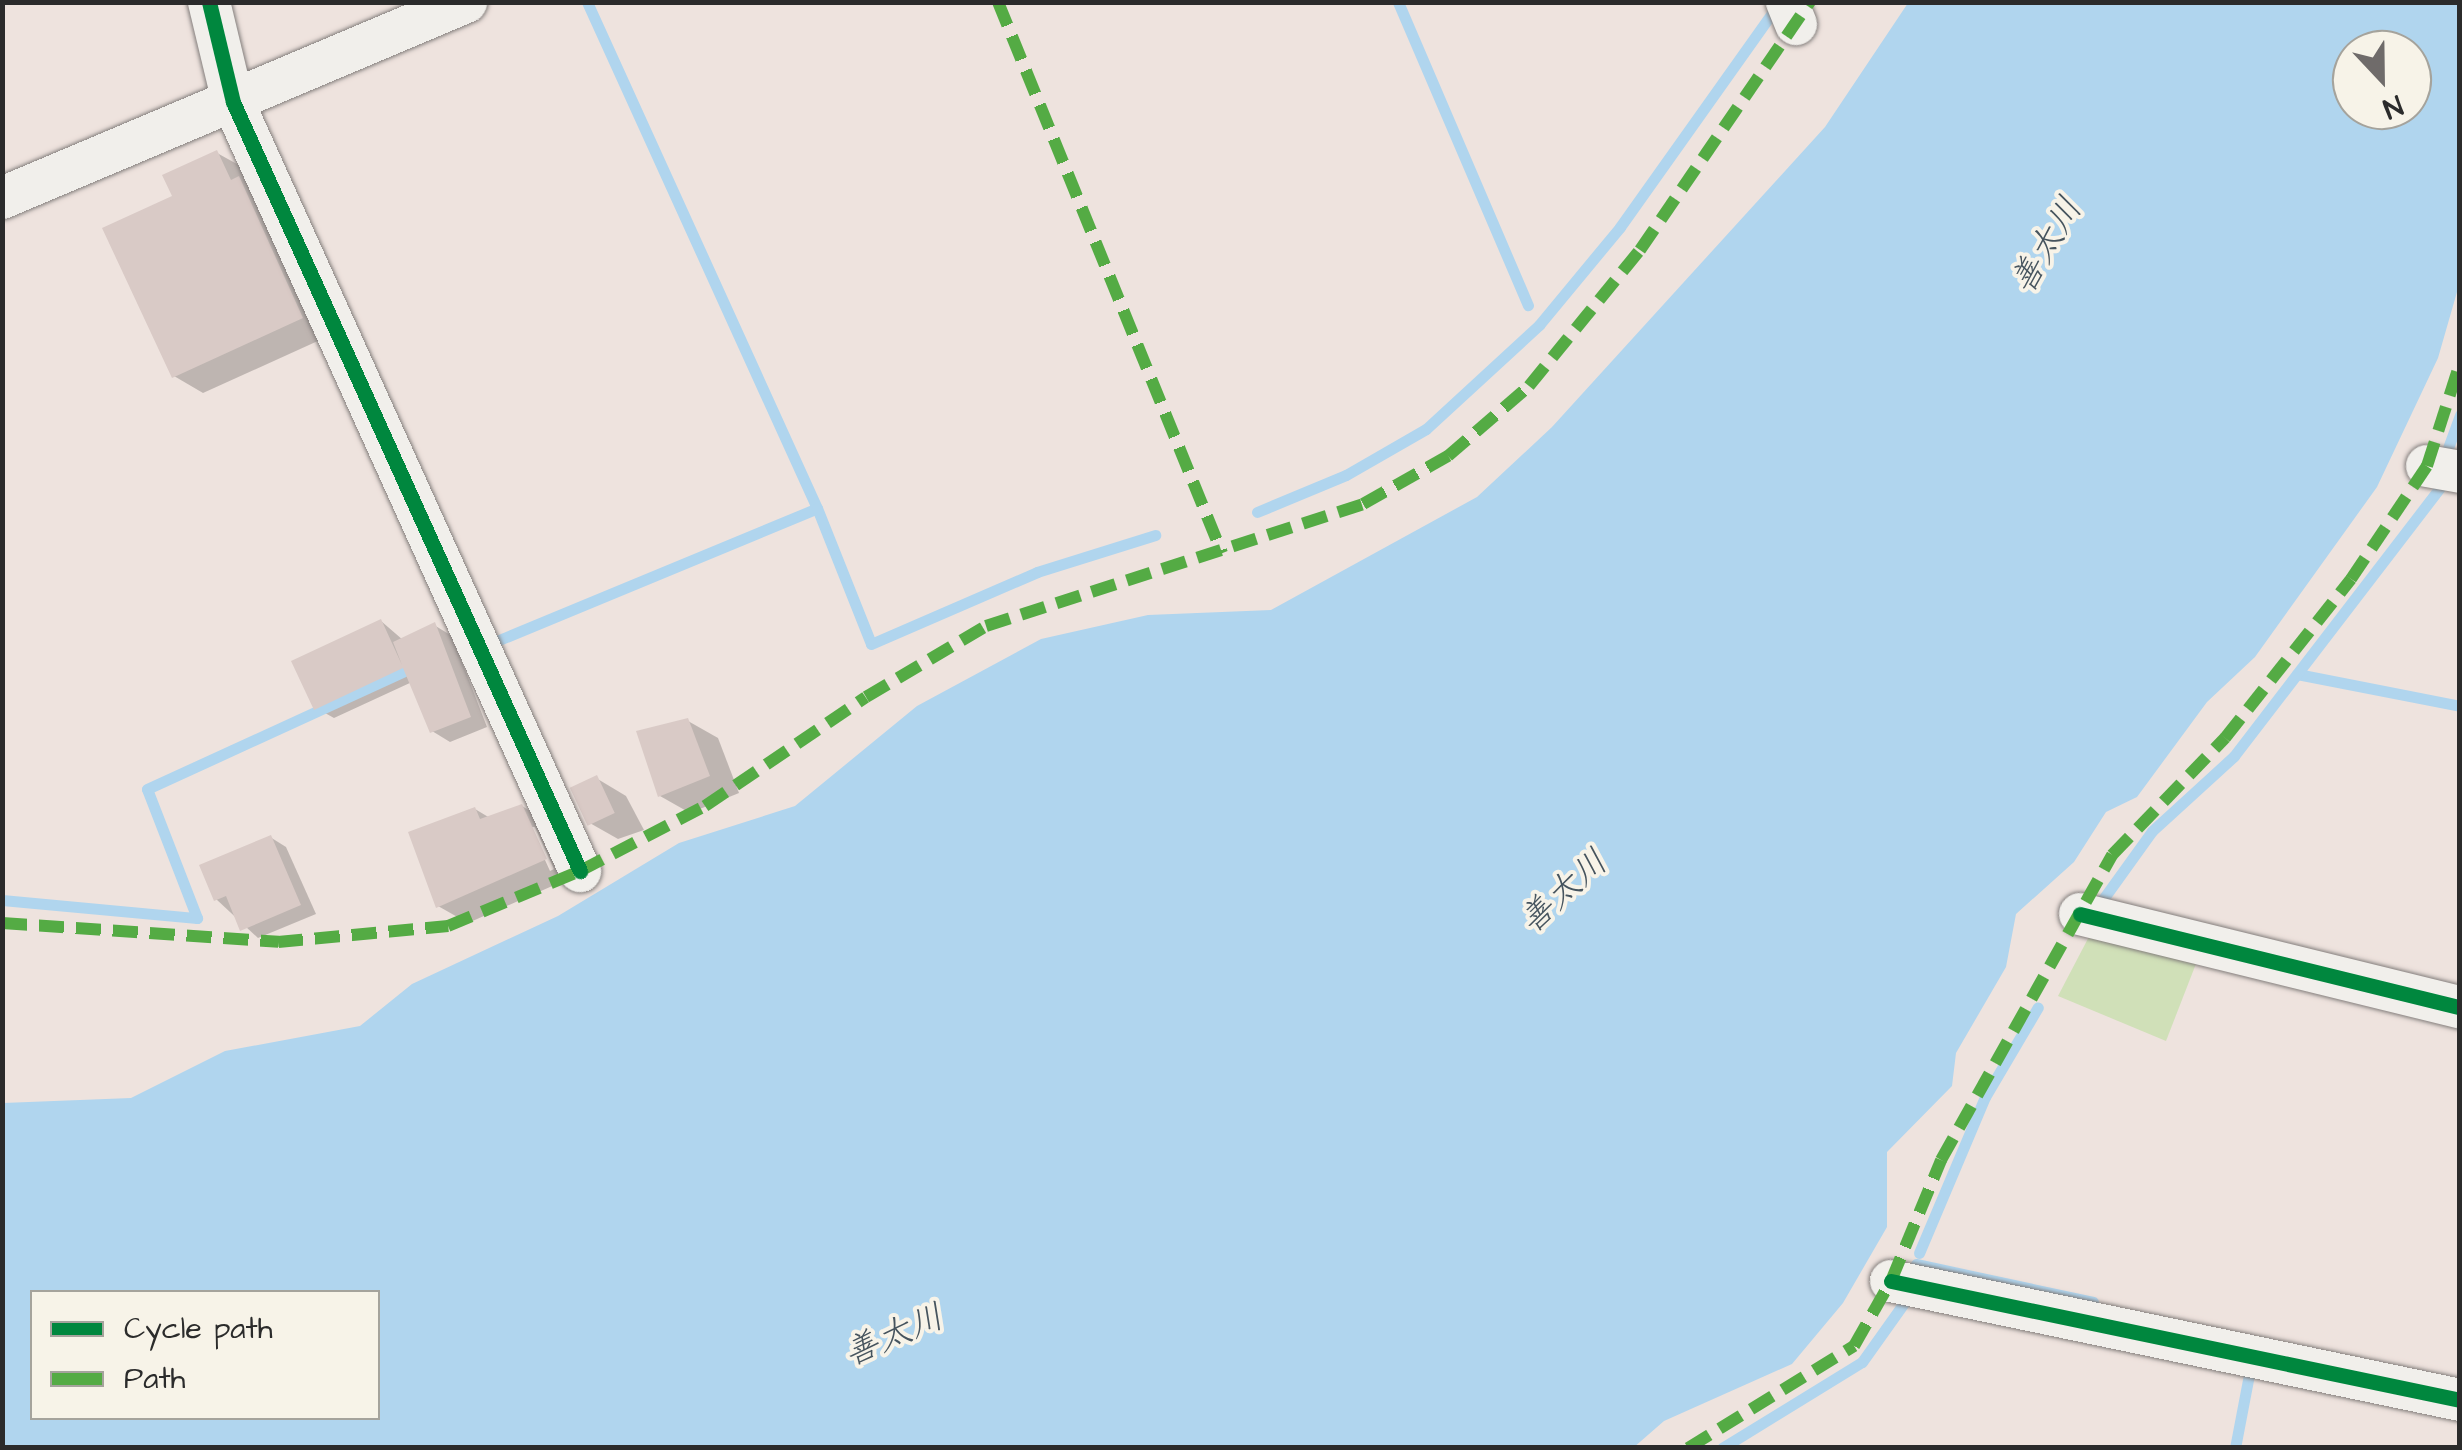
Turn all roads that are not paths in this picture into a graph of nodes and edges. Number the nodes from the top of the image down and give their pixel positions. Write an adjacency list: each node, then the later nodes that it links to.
1 (210, 2): 3 (street)
2 (466, 2): 3 (street)
3 (233, 102): 4 (street); 5 (street)
4 (2, 198)
5 (580, 871)
6 (2080, 914): 7 (street)
7 (2460, 1007)
8 (1891, 1281): 9 (street)
9 (2460, 1400)

